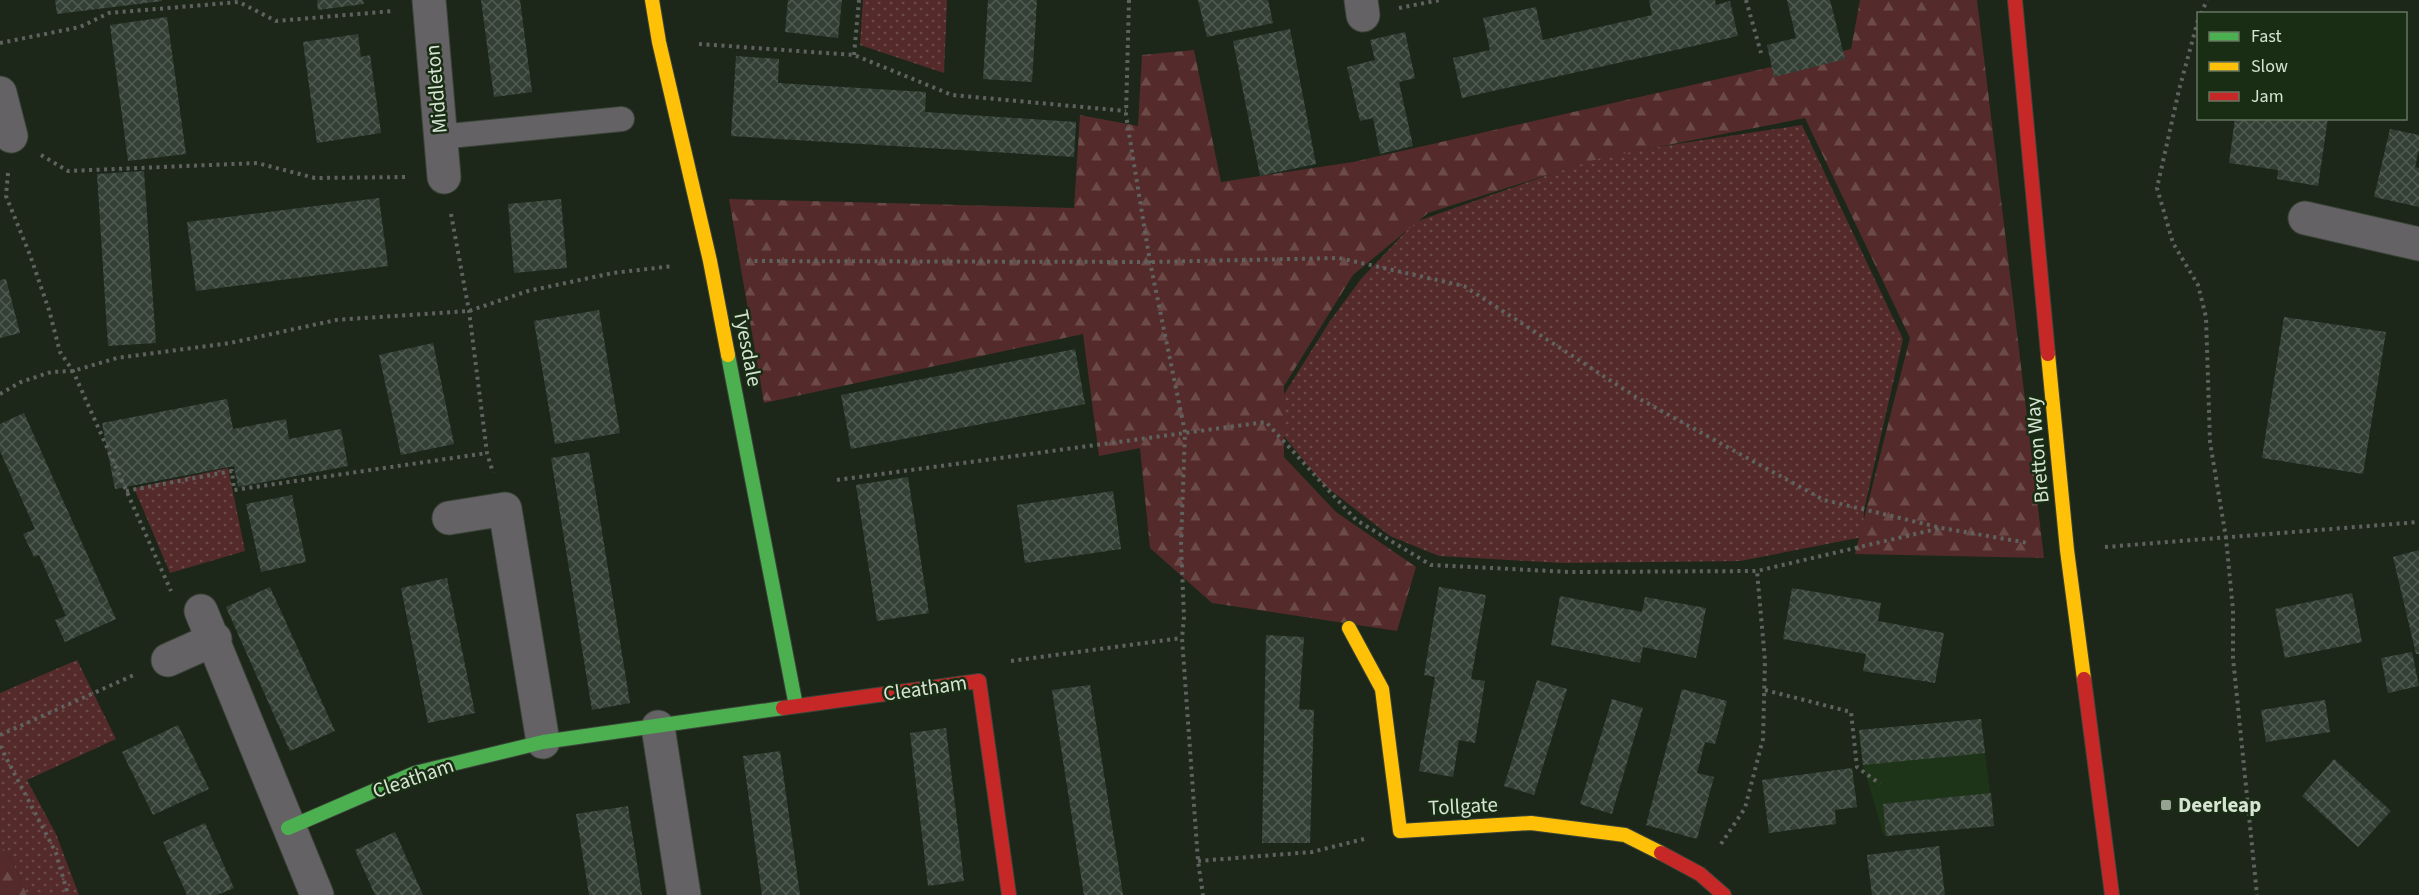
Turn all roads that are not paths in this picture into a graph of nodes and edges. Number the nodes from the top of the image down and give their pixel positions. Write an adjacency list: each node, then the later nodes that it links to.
1 (652, 0): 14 (street, Tyesdale)
2 (2015, 0): 22 (street, Bretton Way)
3 (429, 4): 7 (street, Middleton)
4 (0, 93): 6 (street)
5 (622, 119): 7 (lane)
6 (11, 136)
7 (440, 137): 8 (street, Middleton)
8 (444, 177)
9 (2305, 218): 10 (street)
10 (2419, 243)
11 (449, 518): 16 (street)
12 (1349, 628): 21 (street, Tollgate)
13 (168, 660): 17 (street)
14 (795, 706): 15 (street, Cleatham); 20 (street, Cleatham)
15 (658, 727): 16 (street, Cleatham); 19 (street)
16 (543, 742): 17 (street, Cleatham)
17 (288, 828): 18 (street)
18 (317, 895)
19 (684, 895)
20 (1009, 895)
21 (1724, 895)
22 (2112, 895)

